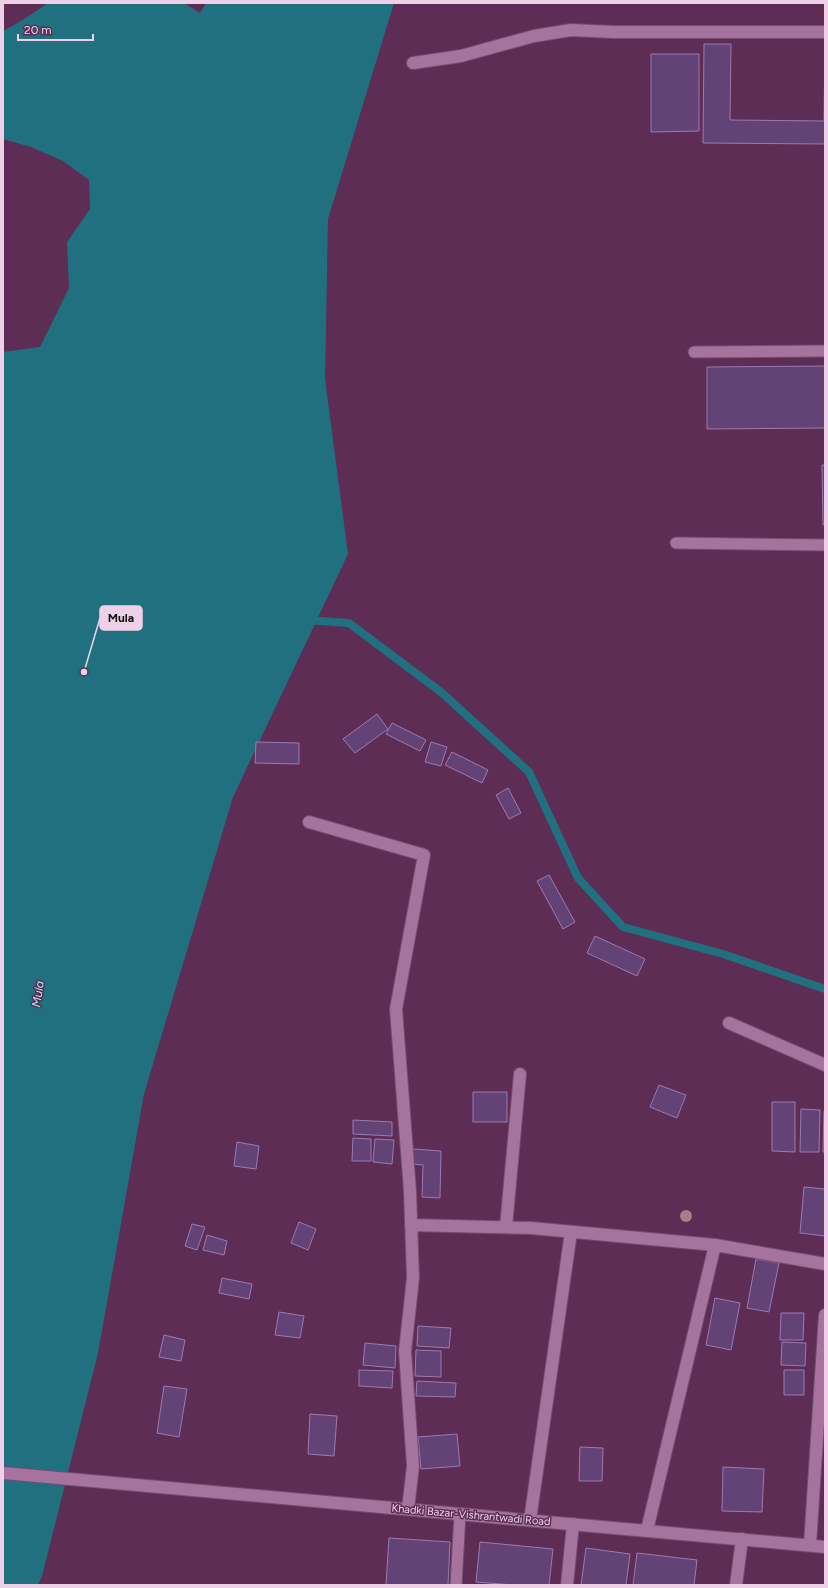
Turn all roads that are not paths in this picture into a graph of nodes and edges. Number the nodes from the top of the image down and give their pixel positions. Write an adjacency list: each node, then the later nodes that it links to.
1 (825, 32): 2 (street)
2 (414, 63)
3 (825, 351): 4 (lane)
4 (694, 352)
5 (676, 543): 6 (lane)
6 (825, 545)
7 (309, 822): 11 (street)
8 (728, 1024): 9 (street)
9 (825, 1065)
10 (520, 1074): 12 (street)
11 (411, 1224): 12 (street); 18 (street)
12 (506, 1227): 13 (street)
13 (571, 1232): 14 (street); 20 (street)
14 (715, 1244): 15 (street); 22 (street)
15 (825, 1264)
16 (825, 1315): 24 (street)
17 (3, 1473): 18 (street, Khadki Bazar-Vishrantwadi Road)
18 (408, 1509): 19 (street, Khadki Bazar-Vishrantwadi Road)
19 (460, 1514): 20 (street, Khadki Bazar-Vishrantwadi Road); 26 (lane)
20 (530, 1520): 21 (street, Khadki Bazar-Vishrantwadi Road)
21 (573, 1524): 22 (street, Khadki Bazar-Vishrantwadi Road); 27 (street)
22 (647, 1530): 23 (street, Khadki Bazar-Vishrantwadi Road)
23 (742, 1539): 24 (street, Khadki Bazar-Vishrantwadi Road); 28 (street)
24 (810, 1545): 25 (street, Khadki Bazar-Vishrantwadi Road)
25 (825, 1547)
26 (456, 1585)
27 (568, 1585)
28 (736, 1585)

